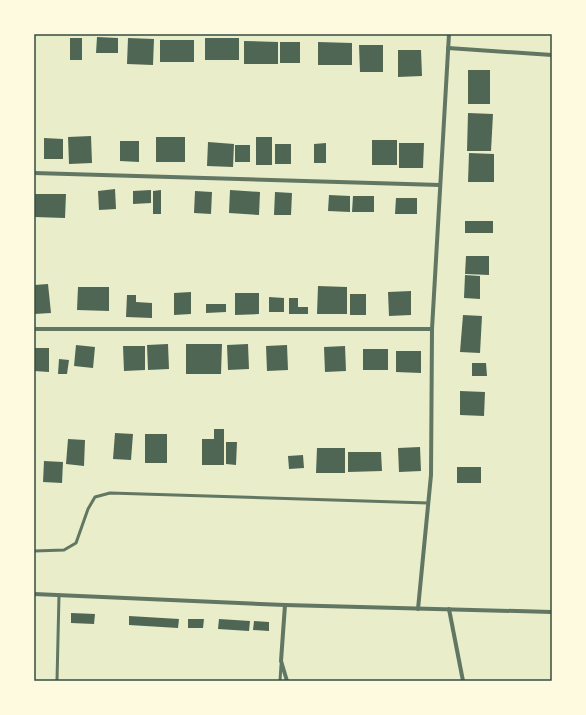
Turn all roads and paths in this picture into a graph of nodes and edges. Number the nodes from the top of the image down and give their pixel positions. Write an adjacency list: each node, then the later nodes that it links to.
1 (449, 34): 2 (street)
2 (448, 48): 3 (street); 5 (street)
3 (552, 55)
4 (34, 173): 5 (street)
5 (440, 185): 7 (street)
6 (34, 329): 7 (street)
7 (432, 329): 8 (street)
8 (428, 503): 9 (lane); 13 (street)
9 (34, 551)
10 (34, 594): 11 (street)
11 (59, 595): 12 (street); 17 (lane)
12 (285, 605): 13 (street); 16 (street)
13 (418, 609): 14 (street)
14 (449, 609): 15 (street); 20 (street)
15 (552, 612)
16 (282, 661): 18 (lane); 19 (street)
17 (57, 681)
18 (280, 681)
19 (287, 681)
20 (463, 681)

